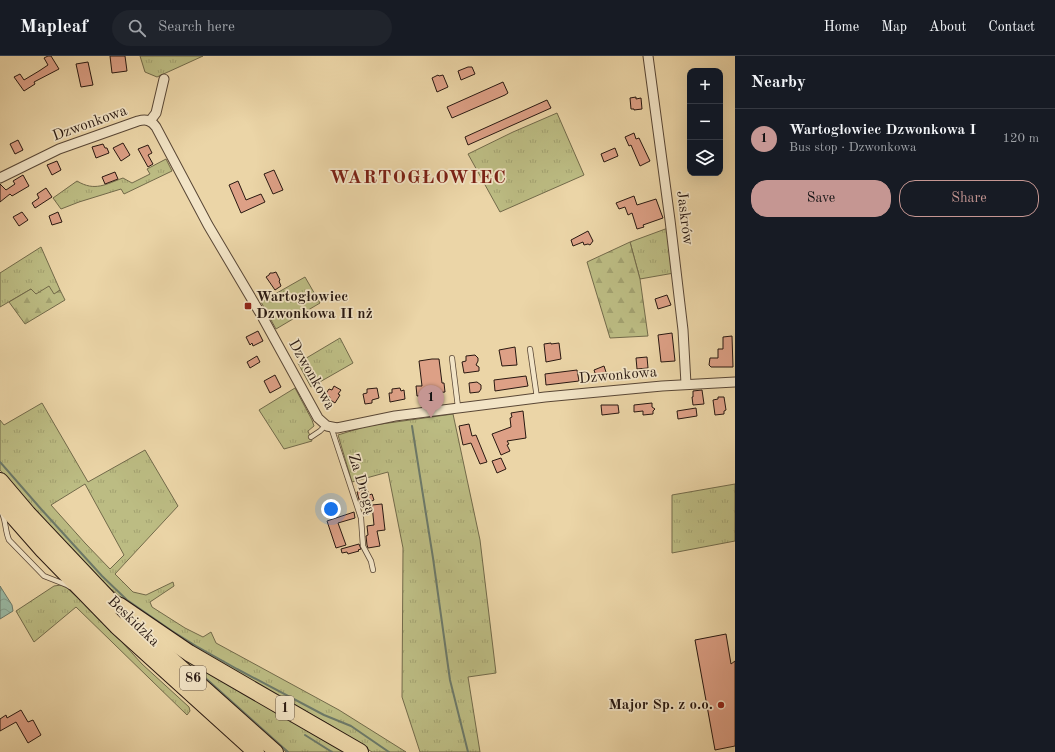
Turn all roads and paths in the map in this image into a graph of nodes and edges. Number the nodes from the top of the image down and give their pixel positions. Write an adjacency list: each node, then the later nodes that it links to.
1 (648, 56): 8 (street, Jaskrów)
2 (164, 80): 3 (street)
3 (150, 121): 4 (street, Dzwonkowa); 11 (street, Dzwonkowa)
4 (0, 178)
5 (530, 349): 9 (lane)
6 (452, 358): 10 (lane)
7 (735, 382): 8 (street, Dzwonkowa)
8 (686, 384): 9 (street, Dzwonkowa)
9 (537, 398): 10 (street, Dzwonkowa)
10 (458, 407): 11 (street, Dzwonkowa)
11 (329, 426): 12 (lane); 16 (lane, Za Drogą)
12 (311, 437)
13 (0, 481): 19 (highway, Beskidzka / 1)
14 (0, 501): 19 (highway, Beskidzka / 1)
15 (0, 510): 17 (lane)
16 (373, 570)
17 (72, 590)
18 (82, 599): 19 (lane)
19 (107, 607): 20 (highway, Beskidzka / 1); 21 (main road, Beskidzka / 86); 22 (highway, 1)
20 (256, 752)
21 (276, 752)
22 (360, 752)

